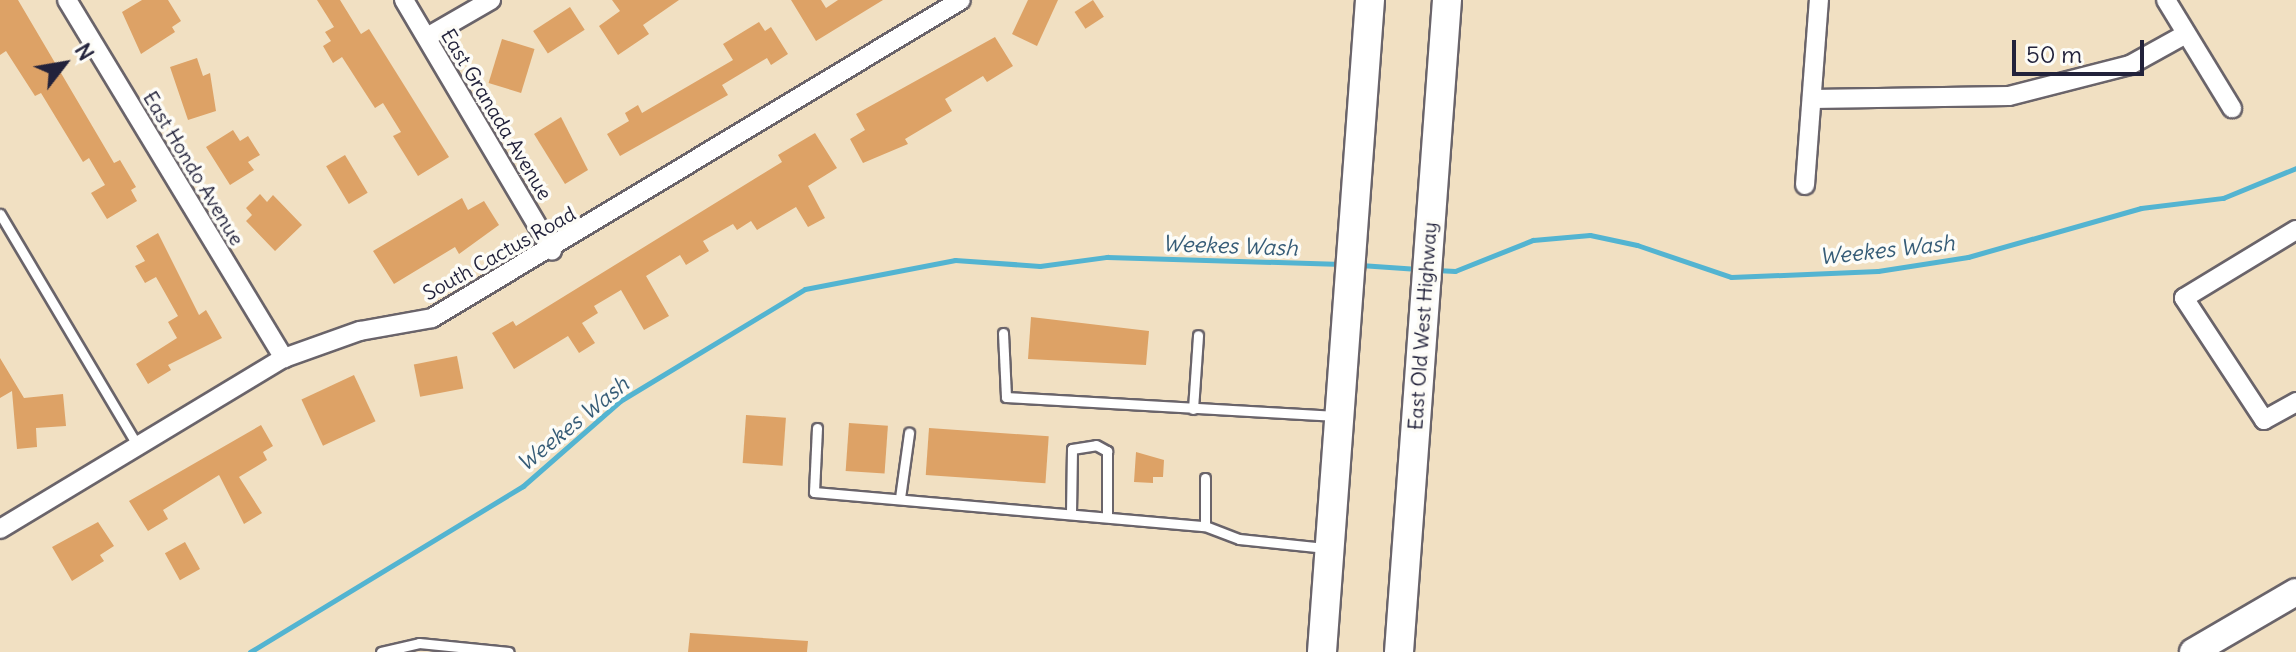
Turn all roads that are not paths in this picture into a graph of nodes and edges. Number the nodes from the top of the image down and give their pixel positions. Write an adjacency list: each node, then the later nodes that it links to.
1 (67, 0): 19 (street, East Hondo Avenue)
2 (404, 0): 10 (street, East Granada Avenue)
3 (491, 0): 10 (street)
4 (961, 0): 16 (street, South Cactus Road)
5 (1370, 0): 22 (main road)
6 (1447, 0): 37 (main road, East Old West Highway)
7 (1819, 0): 11 (street)
8 (2166, 0): 9 (street)
9 (2186, 34): 11 (street); 12 (street)
10 (427, 37): 16 (street, East Granada Avenue)
11 (1812, 99): 13 (street)
12 (2232, 108)
13 (1805, 185)
14 (0, 214): 25 (lane)
15 (2296, 230): 20 (street)
16 (552, 250): 19 (street, South Cactus Road)
17 (1003, 333): 21 (lane)
18 (1198, 335): 21 (lane)
19 (284, 358): 25 (street, South Cactus Road)
20 (2296, 402)
21 (1193, 409): 22 (lane)
22 (1339, 416): 32 (main road)
23 (817, 428): 27 (lane)
24 (909, 433): 27 (lane)
25 (138, 446): 31 (street, South Cactus Road)
26 (1205, 478): 30 (lane)
27 (900, 498): 28 (lane)
28 (1071, 513): 29 (lane); 29 (lane)
29 (1107, 516): 30 (lane)
30 (1205, 526): 32 (lane)
31 (0, 529)
32 (1329, 548): 36 (main road)
33 (2296, 592): 38 (main road)
34 (381, 652): 35 (lane)
35 (509, 652)
36 (1322, 652)
37 (1399, 652)
38 (2193, 652)

